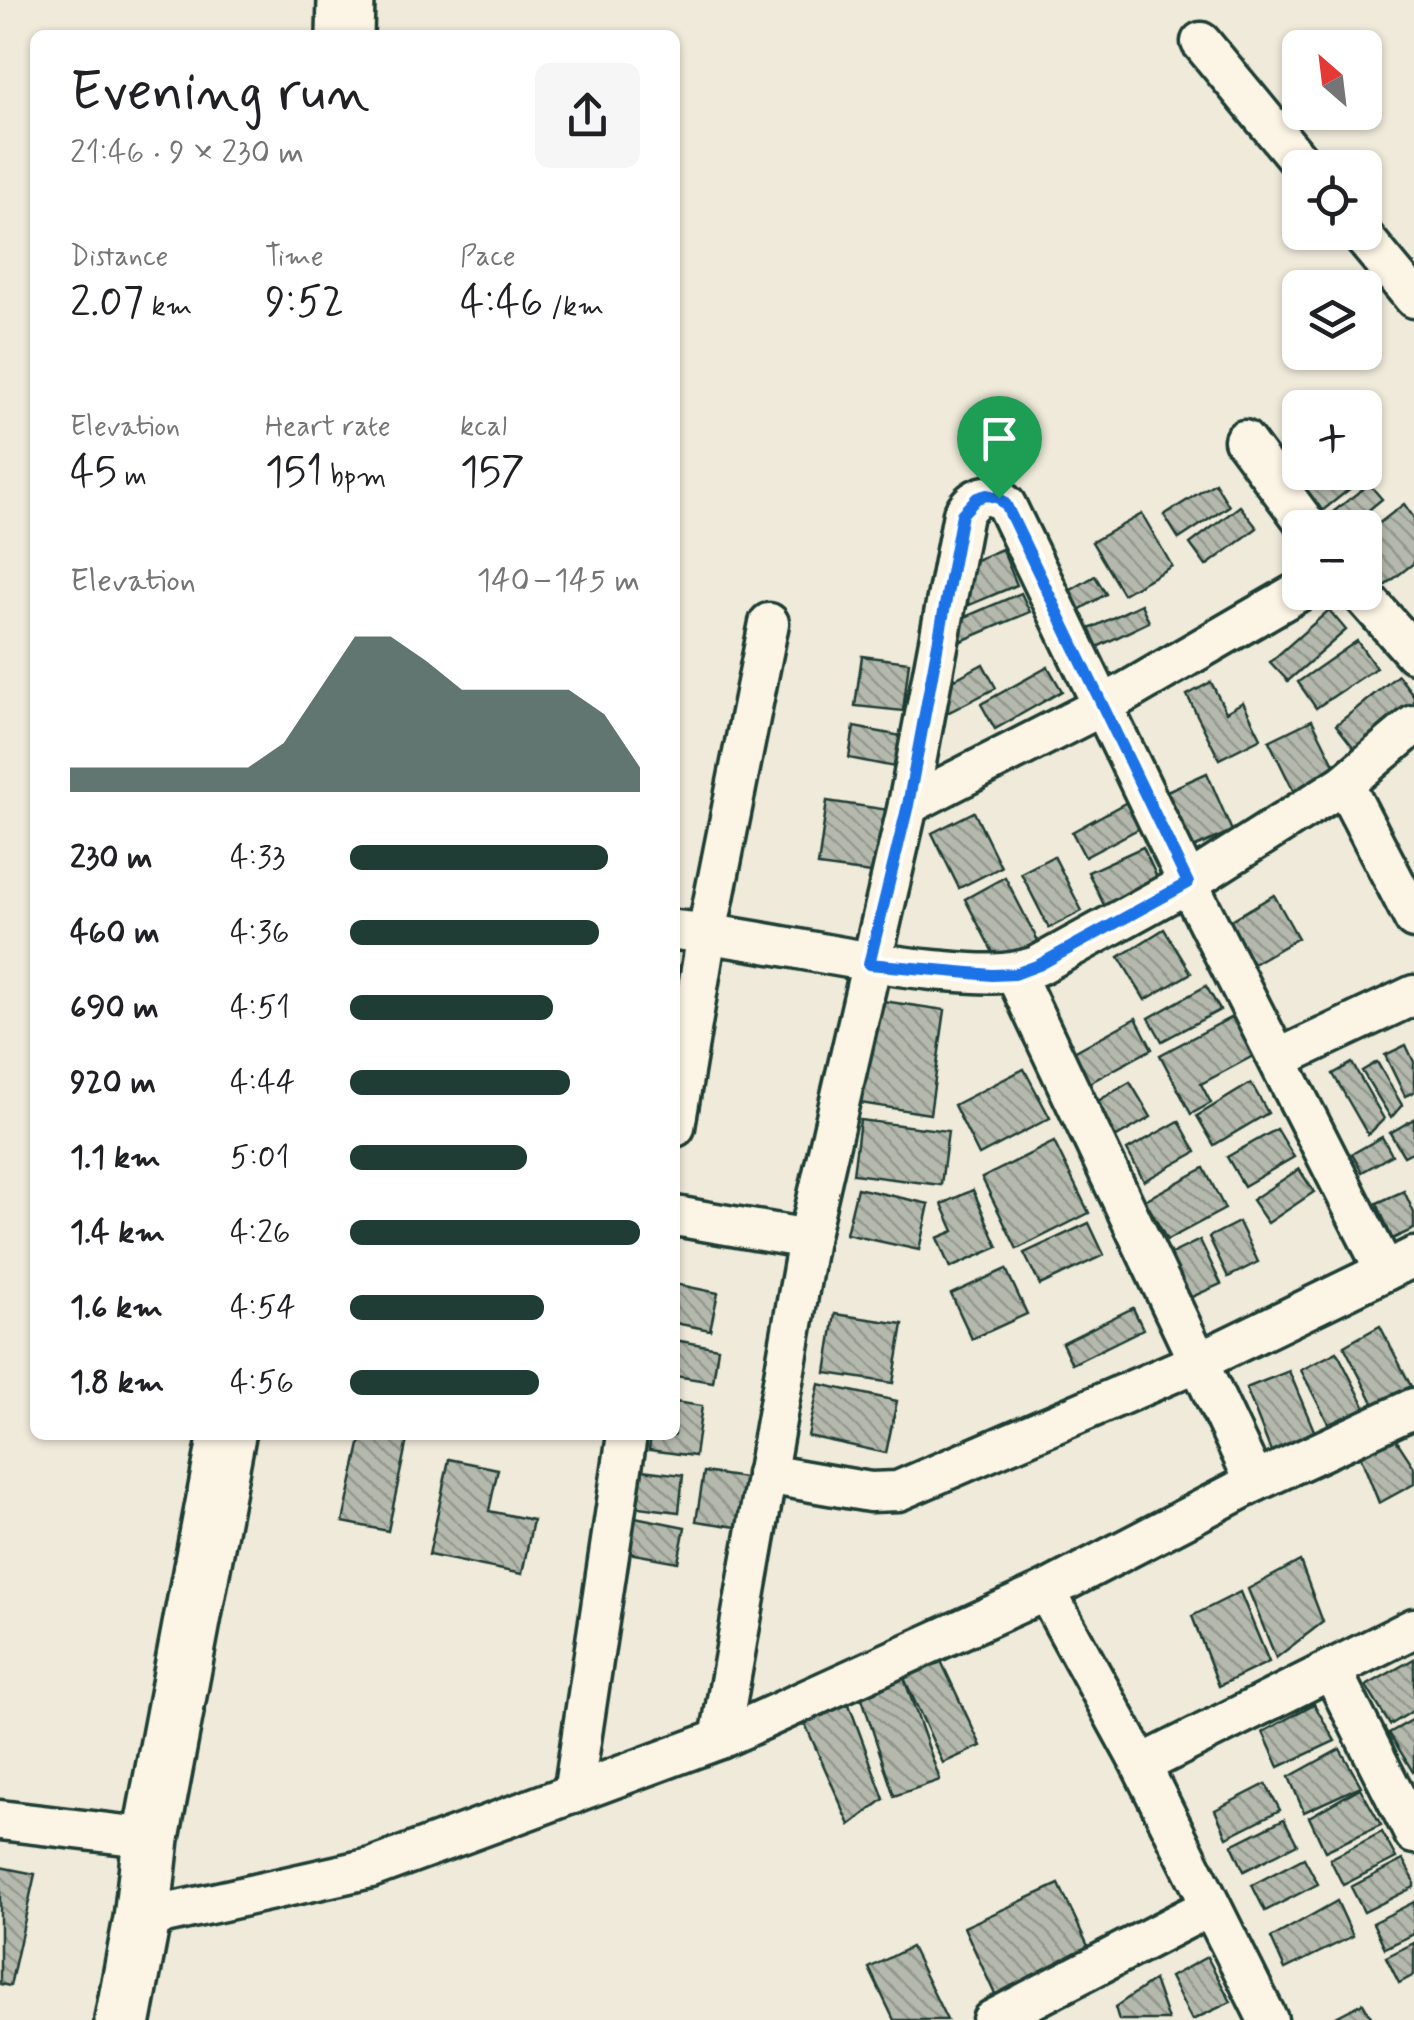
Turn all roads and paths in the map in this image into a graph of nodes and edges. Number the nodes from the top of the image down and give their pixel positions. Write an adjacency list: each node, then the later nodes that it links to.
1 (346, 0): 2 (highway)
2 (345, 30)
3 (1201, 42): 4 (street)
4 (1290, 150)
5 (1379, 250): 6 (street)
6 (1406, 274)
7 (1244, 440): 8 (street)
8 (1296, 510)
9 (1282, 601): 13 (street)
10 (1376, 610): 12 (street)
11 (770, 623): 19 (street)
12 (1414, 654)
13 (1104, 704): 16 (street); 16 (street); 17 (street)
14 (1414, 726): 15 (street)
15 (1344, 784): 17 (street); 18 (street)
16 (908, 805): 20 (street)
17 (1188, 883): 21 (street); 23 (street)
18 (1414, 919)
19 (691, 931): 20 (street); 24 (street)
20 (869, 964): 21 (street); 26 (street)
21 (1015, 974): 28 (street)
22 (1414, 995): 23 (street)
23 (1278, 1059): 27 (street)
24 (680, 1066)
25 (680, 1217): 26 (street)
26 (808, 1239): 32 (street)
27 (1400, 1264): 28 (street)
28 (1200, 1362): 32 (street); 33 (street)
29 (1414, 1408): 33 (street)
30 (226, 1440): 42 (highway)
31 (626, 1440): 39 (street)
32 (766, 1474): 37 (street)
33 (1255, 1482): 34 (street)
34 (1046, 1591): 37 (street); 38 (street)
35 (1414, 1628): 36 (street)
36 (1331, 1669): 38 (street); 41 (street)
37 (720, 1739): 39 (street)
38 (1141, 1766): 43 (street)
39 (573, 1794): 44 (street)
40 (0, 1820): 42 (street)
41 (1414, 1834)
42 (151, 1838): 44 (highway)
43 (1211, 1906): 46 (street); 47 (street)
44 (142, 1920): 45 (highway)
45 (123, 2020)
46 (992, 2020)
47 (1268, 2020)

